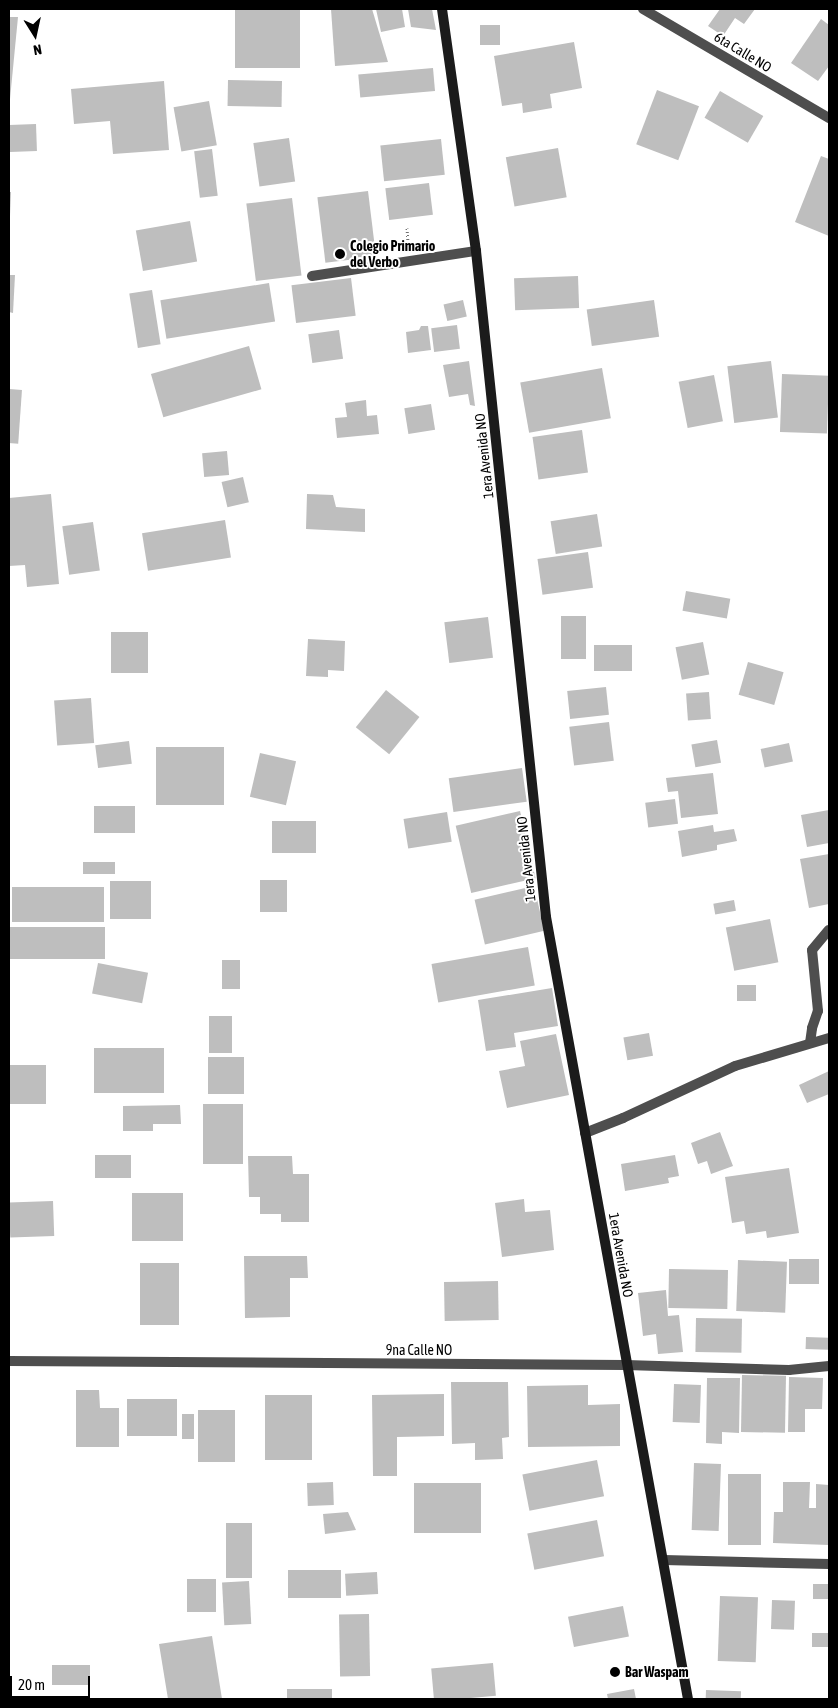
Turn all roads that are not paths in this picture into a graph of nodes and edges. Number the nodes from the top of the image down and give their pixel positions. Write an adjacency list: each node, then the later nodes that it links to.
1 (442, 9): 4 (street, 1era Avenida NO)
2 (643, 9): 3 (street, 6ta Calle NO)
3 (829, 118)
4 (476, 251): 5 (street); 9 (street, 1era Avenida NO)
5 (312, 276)
6 (829, 930): 8 (street)
7 (829, 1038): 8 (street)
8 (810, 1042): 9 (street)
9 (585, 1133): 11 (street, 1era Avenida NO)
10 (9, 1361): 11 (street, 9na Calle NO)
11 (626, 1365): 12 (street, 9na Calle NO); 13 (street, 1era Avenida NO)
12 (829, 1366)
13 (664, 1560): 14 (street); 15 (street, 1era Avenida NO)
14 (829, 1564)
15 (688, 1699)

